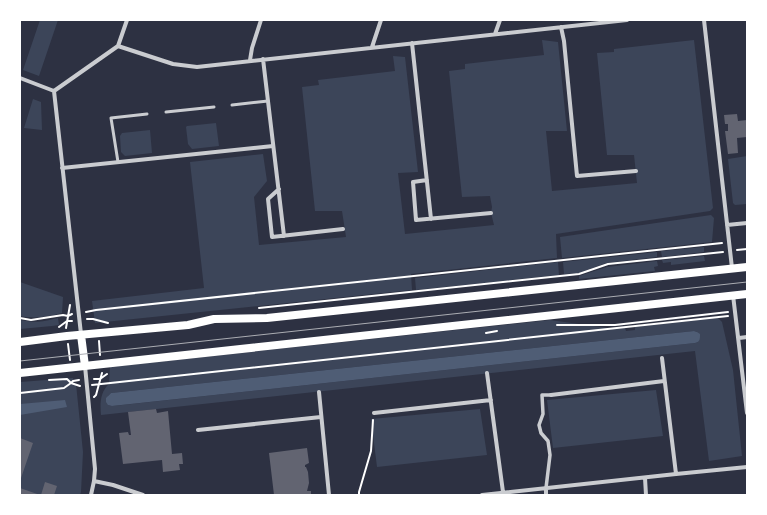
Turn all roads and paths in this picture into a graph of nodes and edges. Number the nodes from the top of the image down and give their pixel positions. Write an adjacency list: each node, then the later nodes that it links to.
1 (127, 20): 11 (street)
2 (261, 20): 14 (street)
3 (381, 20): 12 (street)
4 (500, 20): 9 (street)
5 (623, 20): 6 (street); 8 (street)
6 (627, 20)
7 (704, 20): 31 (street)
8 (561, 26): 9 (street); 25 (street)
9 (496, 34): 10 (street)
10 (412, 43): 12 (street); 26 (street)
11 (118, 46): 14 (street); 16 (street)
12 (372, 47): 13 (street)
13 (263, 59): 14 (street); 17 (street)
14 (250, 60)
15 (20, 78): 16 (street)
16 (54, 91): 24 (street)
17 (268, 101): 18 (lane); 22 (street)
18 (232, 105)
19 (214, 107): 20 (lane)
20 (166, 112)
21 (147, 114): 23 (lane)
22 (273, 146): 23 (street); 27 (street)
23 (118, 162): 24 (street)
24 (62, 168): 41 (street)
25 (636, 171)
26 (427, 180): 29 (street); 29 (street)
27 (278, 189): 33 (street); 33 (street)
28 (491, 213): 29 (street)
29 (431, 219)
30 (747, 222): 31 (street)
31 (727, 225): 34 (street)
32 (343, 229): 33 (street)
33 (284, 236)
34 (729, 242): 35 (street); 41 (path)
35 (730, 251): 37 (street); 40 (path)
36 (747, 266): 37 (main road)
37 (732, 268): 51 (main road)
38 (747, 294): 39 (main road)
39 (733, 295): 42 (street); 58 (main road)
40 (256, 308)
41 (79, 313): 43 (path); 44 (street)
42 (735, 313): 47 (path); 55 (street); 69 (path)
43 (20, 318)
44 (80, 320): 45 (path); 46 (path); 52 (street)
45 (67, 321): 48 (path); 53 (path)
46 (111, 323)
47 (552, 325)
48 (55, 329)
49 (501, 331): 50 (path)
50 (485, 333)
51 (98, 334): 52 (main road); 58 (path)
52 (81, 335): 53 (main road); 59 (main road)
53 (67, 336): 56 (main road); 60 (path)
54 (747, 337): 55 (street)
55 (739, 338): 72 (street)
56 (20, 342)
57 (662, 358): 67 (street)
58 (101, 364): 59 (main road); 64 (path)
59 (85, 366): 60 (main road); 65 (street)
60 (71, 368): 61 (main road)
61 (20, 373)
62 (111, 373): 64 (path)
63 (488, 373): 75 (street)
64 (100, 379): 65 (path); 69 (path)
65 (86, 380): 68 (path); 70 (street)
66 (43, 381): 68 (path)
67 (664, 381): 74 (street); 82 (street)
68 (71, 383): 70 (path); 73 (path)
69 (99, 384): 70 (path); 76 (path)
70 (87, 385): 76 (street)
71 (319, 392): 79 (street)
72 (746, 392): 78 (street)
73 (20, 393)
74 (551, 395): 85 (street)
75 (491, 400): 77 (street); 86 (street)
76 (89, 404): 84 (street)
77 (374, 413): 90 (path)
78 (747, 413)
79 (322, 418): 80 (street); 89 (street)
80 (198, 430)
81 (747, 467): 82 (street)
82 (676, 474): 83 (street)
83 (645, 478): 85 (street); 93 (street)
84 (94, 481): 87 (street); 88 (street)
85 (546, 488): 86 (street); 92 (street)
86 (503, 492): 91 (street)
87 (91, 495)
88 (143, 495)
89 (330, 495)
90 (359, 495)
91 (482, 495)
92 (546, 495)
93 (646, 495)

